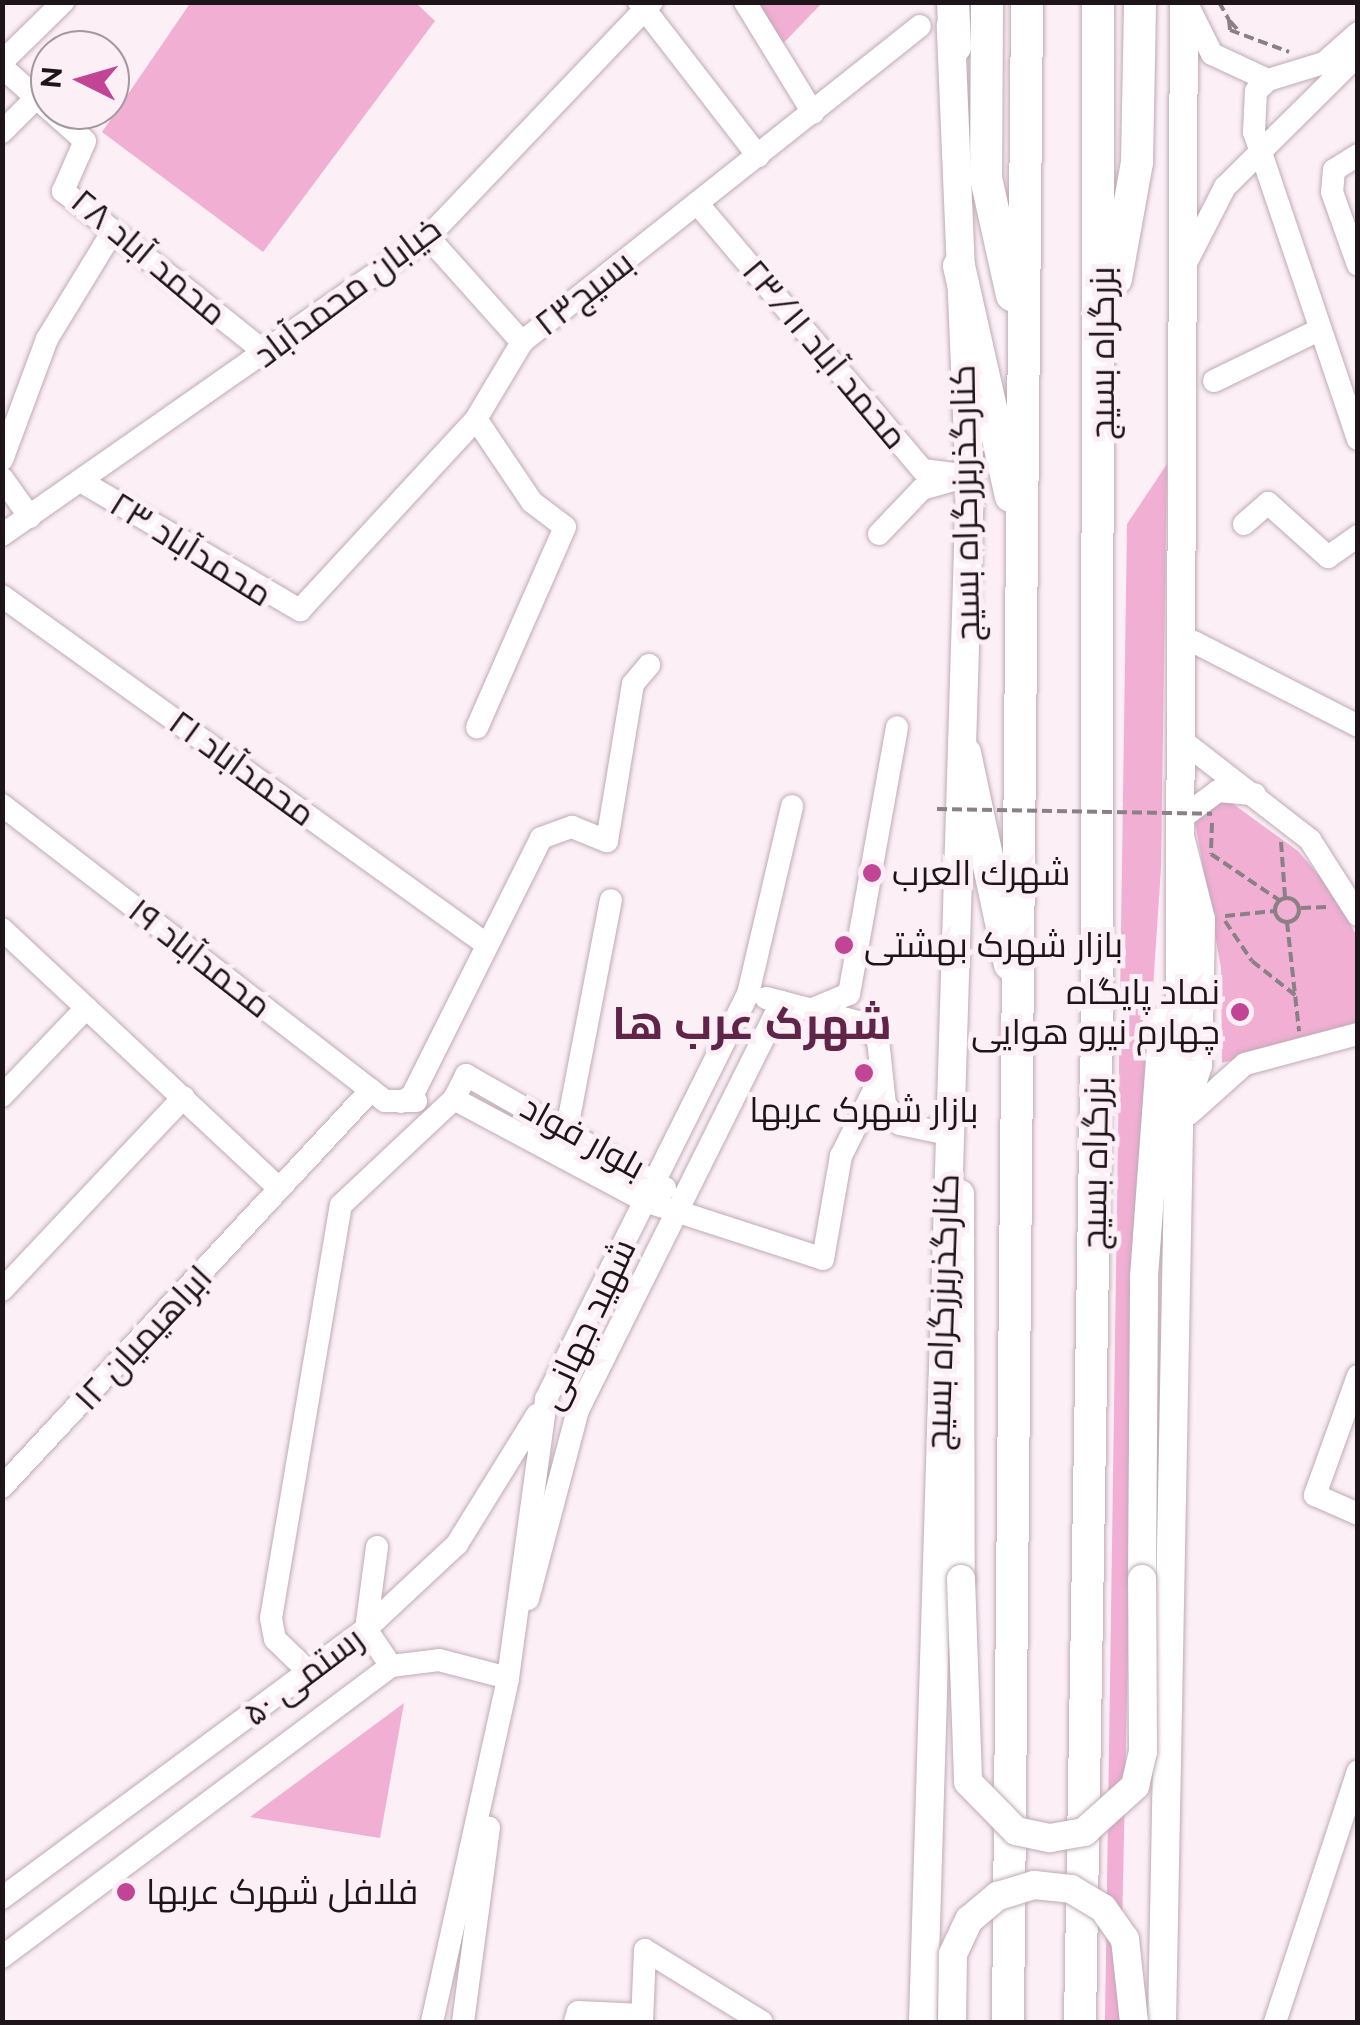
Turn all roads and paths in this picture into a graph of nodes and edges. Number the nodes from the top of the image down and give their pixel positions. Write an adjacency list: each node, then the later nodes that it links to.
1 (63, 2): 16 (street)
2 (745, 2): 20 (street)
3 (951, 2): 13 (highway)
4 (987, 2): 36 (highway)
5 (1027, 2): 36 (highway)
6 (1098, 2): 34 (highway, بزرگراه بسیج)
7 (1140, 2): 34 (highway)
8 (1185, 2): 17 (street); 29 (main road)
9 (1219, 2): 15 (path)
10 (646, 4): 25 (street); 28 (street, خیابان محمدآباد)
11 (920, 26): 20 (street, بسیج۲۳)
12 (1358, 33): 15 (street)
13 (954, 46): 31 (main road, کنارگذربزرگراه بسیج)
14 (1358, 55): 23 (street)
15 (1324, 62): 17 (street)
16 (2, 64): 18 (street, محمد آباد ۲۸)
17 (1268, 80): 23 (street)
18 (30, 96)
19 (30, 104): 22 (street)
20 (813, 113): 25 (street, بسیج۲۳)
21 (71, 130): 27 (street, محمد آباد ۲۸)
22 (2, 132)
23 (1264, 147): 29 (street); 32 (street)
24 (1358, 154): 30 (street)
25 (758, 156): 26 (street, بسیج۲۳)
26 (697, 203): 33 (street, بسیج۲۳); 41 (street, محمد آباد ۲۳/۱۱)
27 (111, 234): 35 (street, محمد آباد ۲۸); 40 (street)
28 (428, 237): 33 (street); 35 (street, خیابان محمدآباد)
29 (1185, 265): 57 (main road)
30 (1358, 265)
31 (959, 266): 41 (main road, کنارگذربزرگراه بسیج); 49 (highway)
32 (1317, 332): 37 (street); 39 (street)
33 (522, 342): 38 (street, بسیج۲۳)
34 (1103, 352): 116 (highway, بزرگراه بسیج)
35 (266, 353): 43 (street, خیابان محمدآباد)
36 (1024, 353): 49 (highway)
37 (1214, 381)
38 (476, 419): 51 (street, بسیج۲۳); 55 (street)
39 (1358, 439)
40 (2, 460)
41 (970, 476): 46 (street); 58 (main road, کنارگذربزرگراه بسیج)
42 (2, 478): 44 (street)
43 (84, 483): 44 (street, خیابان محمدآباد); 51 (street, محمدآباد ۲۳)
44 (30, 517): 47 (street, خیابان محمدآباد)
45 (1244, 524): 48 (street)
46 (879, 534)
47 (2, 535)
48 (1358, 536)
49 (1024, 554): 79 (highway)
50 (2, 596): 73 (street, محمدآباد ۲۱)
51 (300, 610)
52 (1194, 642): 54 (street)
53 (650, 665): 73 (street)
54 (1358, 726)
55 (477, 727)
56 (897, 727): 78 (street)
57 (1180, 739): 59 (street); 63 (main road)
58 (965, 754): 79 (highway); 90 (main road, کنارگذربزرگراه بسیج)
59 (1255, 794): 63 (street); 68 (street)
60 (2, 805): 83 (street, محمدآباد ۱۹)
61 (792, 806): 74 (street, شهید جهانی)
62 (937, 809): 65 (path, bridge)
63 (1180, 820): 70 (street); 89 (main road); 90 (main road, bridge)
64 (1281, 836): 65 (path)
65 (1282, 898): 67 (path); 69 (path)
66 (612, 900): 88 (street)
67 (1300, 908): 68 (path); 71 (path)
68 (1354, 908)
69 (1274, 912): 70 (path); 71 (path)
70 (1214, 918): 75 (path); 89 (street)
71 (1287, 922): 75 (path)
72 (2, 929): 77 (street)
73 (482, 941): 87 (street)
74 (748, 994): 76 (street); 91 (street, شهید جهانی)
75 (1295, 995): 81 (path)
76 (781, 1002): 78 (street); 94 (street, شهید جهانی)
77 (86, 1008): 84 (street); 85 (street)
78 (814, 1010): 82 (street)
79 (1023, 1025): 115 (highway)
80 (1358, 1034): 81 (street)
81 (1300, 1045): 89 (street)
82 (879, 1080): 90 (street); 94 (street)
83 (371, 1090): 87 (street, محمدآباد ۱۹); 92 (street, ابراهیمیان ۱۲)
84 (2, 1096)
85 (184, 1097): 92 (street); 95 (street)
86 (454, 1098): 87 (street); 88 (street, بلوار فواد); 93 (street, بلوار فواد); 103 (street)
87 (400, 1102)
88 (567, 1128): 91 (street, بلوار فواد)
89 (1179, 1129): 118 (main road)
90 (948, 1134): 113 (main road, کنارگذربزرگراه بسیج)
91 (657, 1177): 93 (street, شهید جهانی); 94 (street, بلوار فواد)
92 (277, 1186): 98 (street, ابراهیمیان ۱۲)
93 (645, 1201): 94 (street, بلوار فواد); 97 (street, شهید جهانی)
94 (679, 1207): 104 (street, شهید جهانی)
95 (2, 1290)
96 (1358, 1376): 99 (street)
97 (546, 1399): 101 (street, رستمی ۵۰); 104 (street, شهید جهانی)
98 (2, 1487)
99 (1358, 1514)
100 (377, 1547): 101 (street)
101 (366, 1629): 102 (street); 103 (street, رستمی ۵۰)
102 (390, 1666): 104 (street, رستمی ۵۰); 107 (street, رستمی ۵۰)
103 (310, 1672): 106 (street, رستمی ۵۰)
104 (508, 1678): 109 (street, شهید جهانی); 110 (street, شهید جهانی)
105 (1358, 1771): 119 (street)
106 (2, 1898)
107 (2, 1957)
108 (642, 2019): 111 (street); 112 (street)
109 (432, 2022)
110 (463, 2022)
111 (576, 2022)
112 (761, 2022)
113 (923, 2022)
114 (952, 2022): 117 (main road, bridge)
115 (1008, 2022)
116 (1080, 2022)
117 (1134, 2022)
118 (1162, 2022)
119 (1274, 2022)

